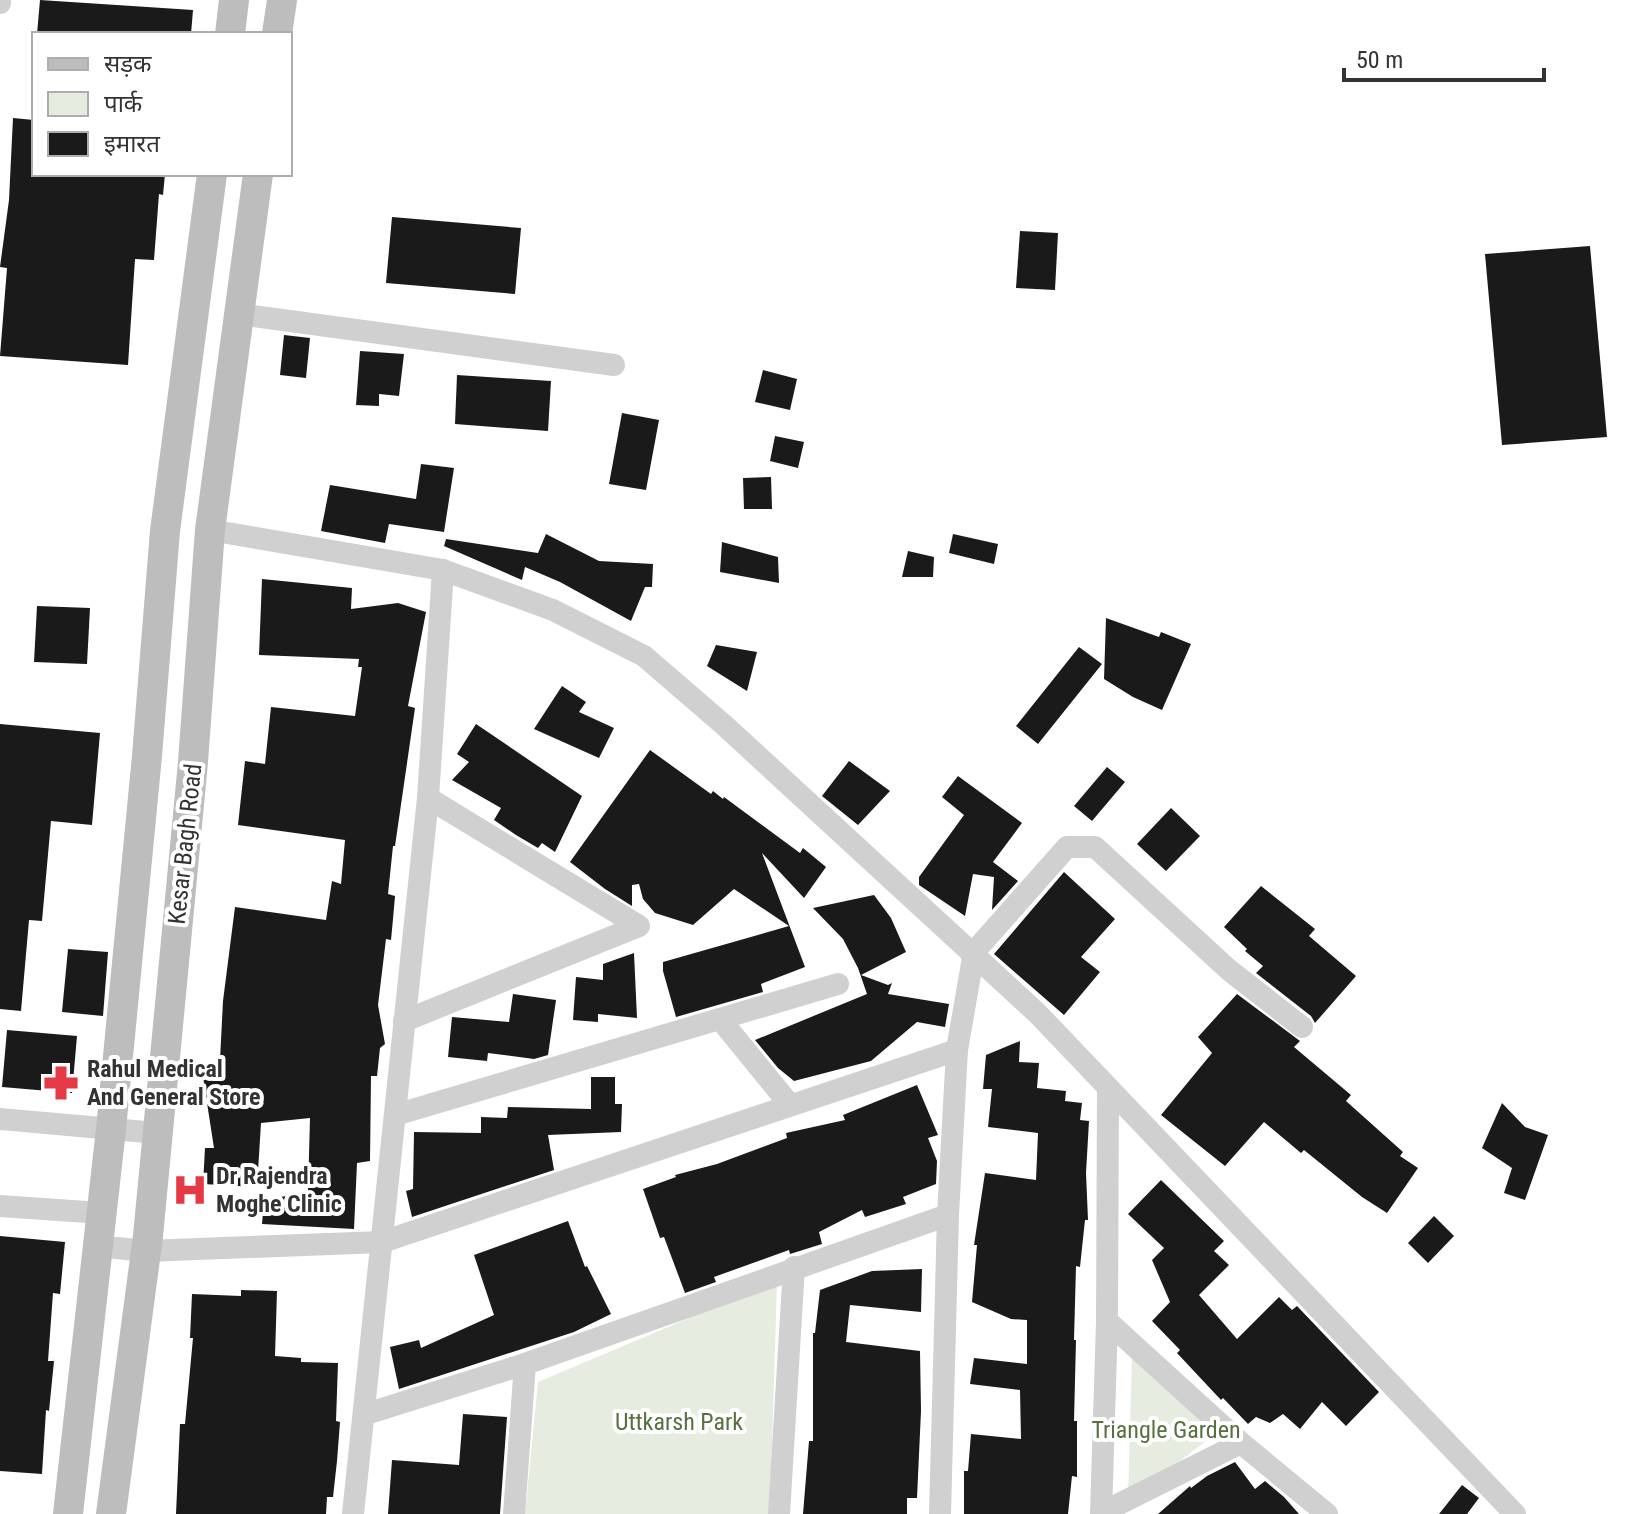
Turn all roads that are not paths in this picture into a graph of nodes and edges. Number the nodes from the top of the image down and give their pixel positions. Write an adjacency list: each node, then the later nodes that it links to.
1 (234, 0): 3 (main road)
2 (282, 0): 4 (main road)
3 (230, 32)
4 (277, 32)
5 (212, 176): 22 (main road, Kesar Bagh Road)
6 (258, 176): 7 (main road, Kesar Bagh Road)
7 (239, 314): 8 (street); 9 (main road, Kesar Bagh Road)
8 (614, 365)
9 (210, 530): 10 (street); 23 (main road, Kesar Bagh Road)
10 (443, 570): 11 (street); 12 (street)
11 (428, 798): 15 (street); 15 (street)
12 (974, 952): 16 (street); 17 (street); 18 (street)
13 (838, 984): 14 (street)
14 (720, 1019): 19 (street); 20 (street)
15 (404, 1021): 20 (street)
16 (1302, 1027)
17 (957, 1050): 19 (street); 26 (street)
18 (1108, 1088): 31 (street); 43 (street)
19 (790, 1105): 27 (street)
20 (395, 1115): 27 (street)
21 (0, 1119): 22 (street)
22 (111, 1129): 23 (street); 25 (main road, Kesar Bagh Road)
23 (157, 1133): 29 (main road, Kesar Bagh Road)
24 (0, 1206): 25 (street)
25 (101, 1213): 28 (main road, Kesar Bagh Road)
26 (948, 1215): 30 (street); 40 (street)
27 (382, 1242): 29 (street); 33 (street)
28 (97, 1246): 29 (street); 35 (main road, Kesar Bagh Road)
29 (146, 1251): 36 (main road, Kesar Bagh Road)
30 (794, 1267): 32 (street); 39 (street)
31 (1107, 1321): 34 (street); 41 (street)
32 (525, 1364): 33 (street); 38 (street)
33 (366, 1414): 37 (street)
34 (1241, 1443): 41 (street); 42 (street)
35 (68, 1514)
36 (111, 1514)
37 (353, 1514)
38 (514, 1514)
39 (779, 1514)
40 (940, 1514)
41 (1101, 1514)
42 (1327, 1514)
43 (1515, 1514)

